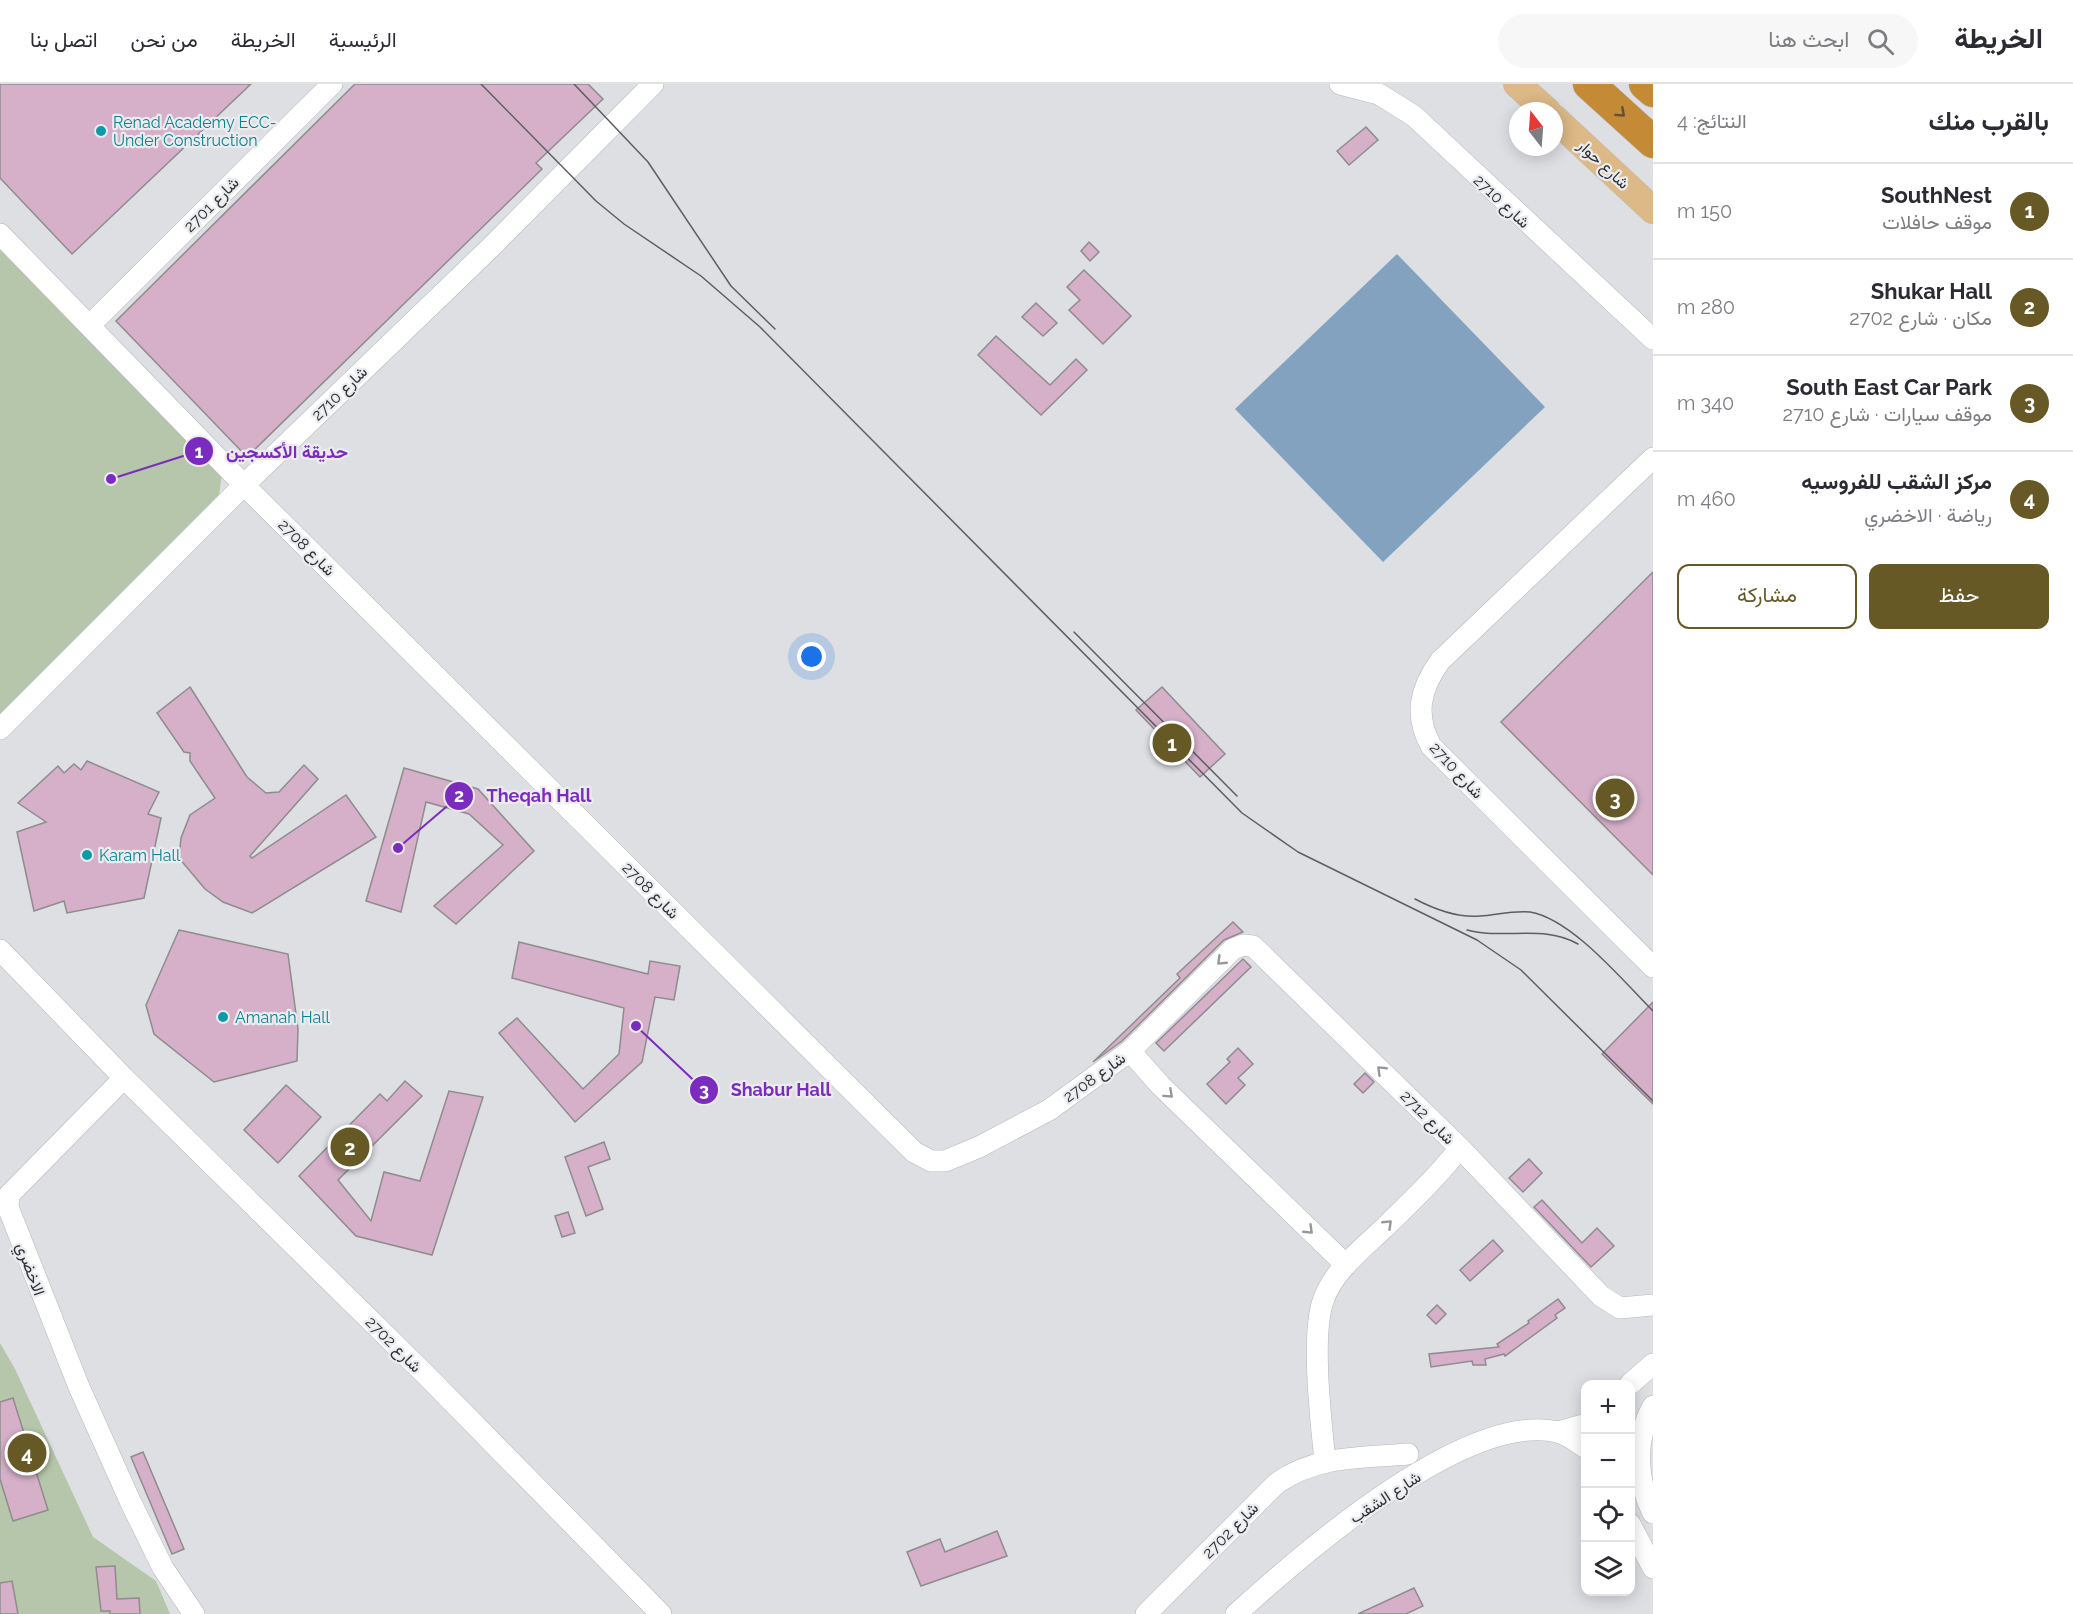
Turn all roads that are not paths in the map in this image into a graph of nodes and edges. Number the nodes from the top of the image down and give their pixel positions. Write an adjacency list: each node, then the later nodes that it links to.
1 (332, 84): 13 (street, شارع 2701)
2 (653, 84): 16 (street, شارع 2710)
3 (1340, 84): 14 (street, شارع 2710)
4 (1517, 84): 8 (main road)
5 (1589, 84): 10 (highway, one-way to 10)
6 (1645, 84): 7 (highway)
7 (1653, 91)
8 (1536, 102)
9 (1563, 126): 11 (main road, شارع حوار)
10 (1653, 142)
11 (1653, 210)
12 (0, 234): 13 (street, شارع 2708)
13 (90, 325): 16 (street, شارع 2708)
14 (1653, 339)
15 (1653, 458): 19 (street, شارع 2710)
16 (244, 484): 17 (street, شارع 2710); 20 (street, شارع 2708)
17 (0, 729)
18 (0, 950): 21 (street)
19 (1653, 967)
20 (1130, 1051): 22 (street, شارع 2712, one-way to 20); 23 (street, شارع 2708, one-way to 23)
21 (124, 1078): 37 (street, الاخضري); 38 (street, شارع 2702)
22 (1460, 1148): 23 (street, شارع 2712, one-way to 22); 24 (street)
23 (1346, 1265): 33 (street, شارع 2712)
24 (1653, 1305)
25 (1653, 1364): 26 (street)
26 (1635, 1380)
27 (1653, 1406): 32 (street)
28 (1581, 1425): 29 (street, شارع الشقب)
29 (1558, 1432): 30 (street); 40 (street, شارع الشقب)
30 (1581, 1445)
31 (1408, 1454): 33 (street, شارع 2702)
32 (1645, 1454): 34 (street)
33 (1324, 1461): 39 (street, شارع 2702)
34 (1653, 1513)
35 (1635, 1534): 36 (street)
36 (1653, 1568)
37 (195, 1614)
38 (661, 1614)
39 (1146, 1614)
40 (1236, 1614)

